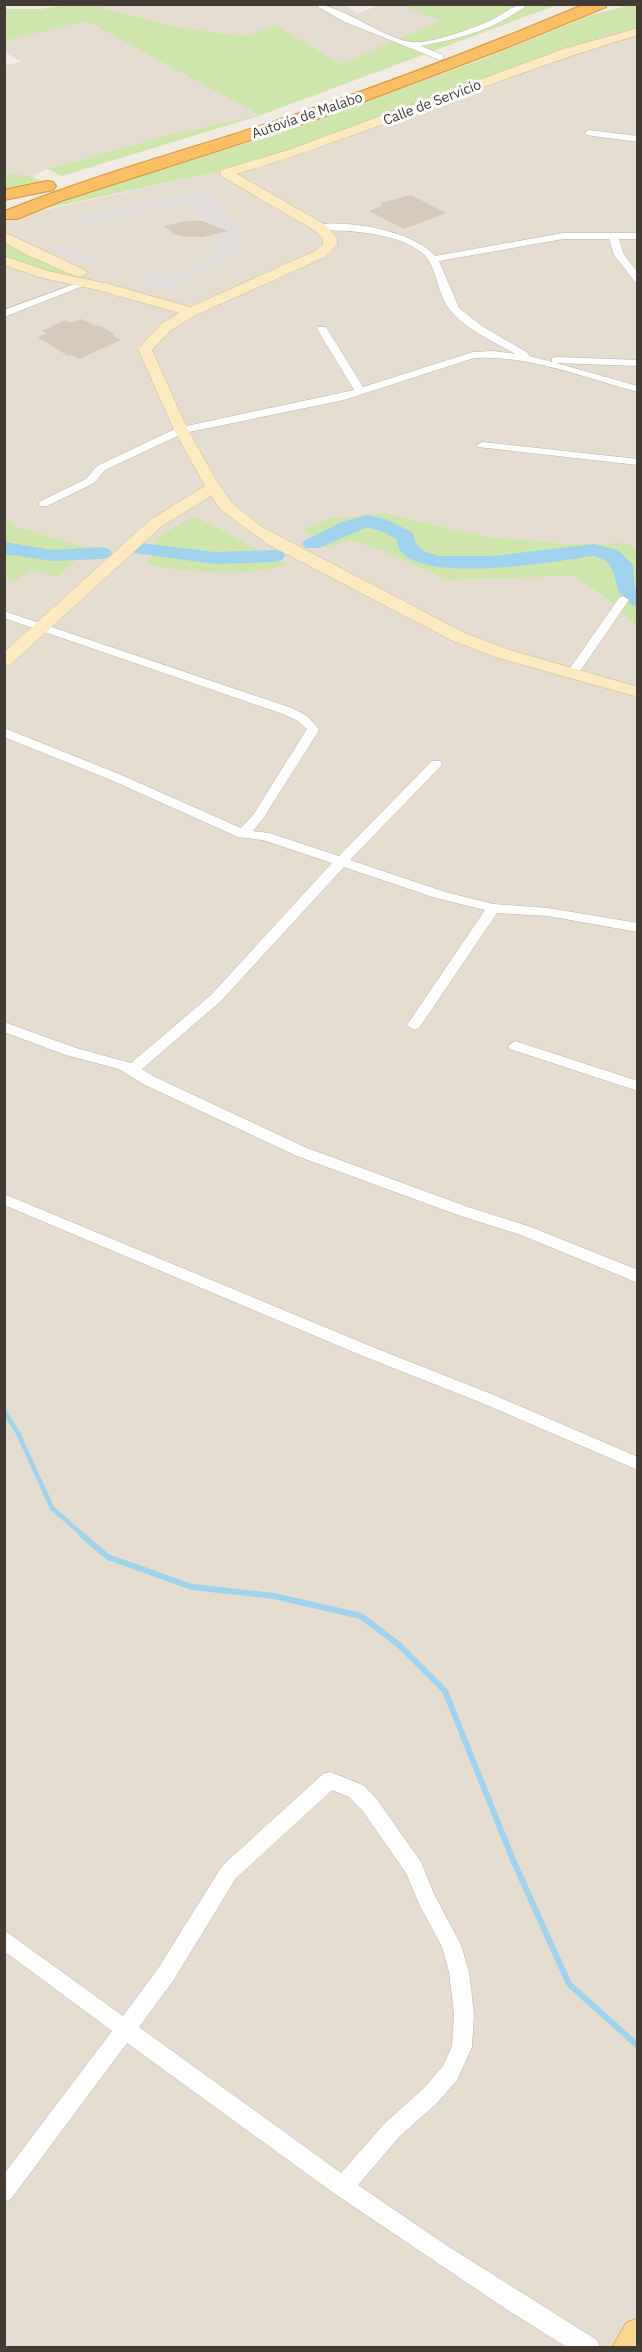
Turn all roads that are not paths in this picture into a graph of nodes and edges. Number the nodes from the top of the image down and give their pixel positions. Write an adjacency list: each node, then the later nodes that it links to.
1 (524, 4): 6 (street)
2 (317, 5): 6 (street)
3 (607, 5): 4 (highway, Autovía de Malabo)
4 (572, 10): 7 (highway, Autovía de Malabo); 11 (highway, Autovía de Malabo)
5 (638, 31): 12 (street, Calle de Servicio)
6 (411, 46): 7 (street)
7 (440, 57): 10 (highway, Autovía de Malabo)
8 (589, 133): 9 (street)
9 (638, 140)
10 (4, 195)
11 (6, 222): 19 (street)
12 (318, 227): 15 (street); 20 (street)
13 (638, 236): 14 (street)
14 (613, 237): 15 (street); 17 (street)
15 (433, 259): 23 (street)
16 (4, 260): 18 (street)
17 (637, 279)
18 (83, 284): 19 (street); 21 (street)
19 (104, 287): 20 (street)
20 (191, 312): 27 (street)
21 (4, 314)
22 (322, 329): 26 (street)
23 (530, 359): 24 (street); 25 (street); 26 (street)
24 (638, 363)
25 (638, 389)
26 (360, 391): 27 (street)
27 (181, 430): 30 (street); 31 (street)
28 (482, 445): 29 (street)
29 (638, 462)
30 (208, 479): 32 (street); 33 (street)
31 (43, 504)
32 (176, 506): 33 (street); 36 (street)
33 (226, 506): 38 (street)
34 (624, 600): 38 (street)
35 (4, 614): 36 (street)
36 (43, 627): 37 (street); 42 (street)
37 (4, 662)
38 (572, 674): 39 (street)
39 (638, 692)
40 (4, 732): 42 (street)
41 (436, 764): 43 (street)
42 (243, 834): 43 (street)
43 (341, 862): 44 (street); 49 (street)
44 (493, 908): 45 (street); 46 (street)
45 (638, 928)
46 (414, 1024)
47 (4, 1027): 49 (street)
48 (514, 1046): 50 (street)
49 (133, 1068): 52 (street)
50 (638, 1086)
51 (4, 1199): 53 (street)
52 (638, 1277)
53 (638, 1464)
54 (4, 1939): 55 (street)
55 (124, 2030): 56 (street); 56 (street); 57 (street)
56 (342, 2187): 59 (street)
57 (4, 2192)
58 (638, 2335): 60 (main road)
59 (589, 2348)
60 (629, 2348)

